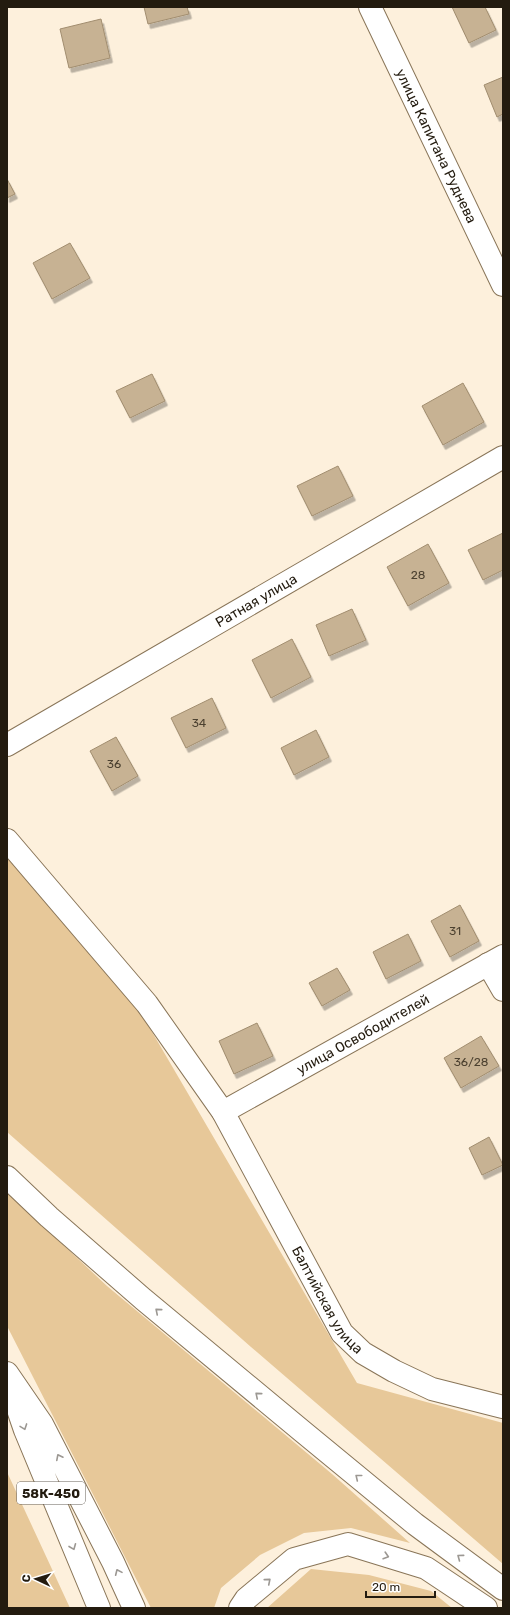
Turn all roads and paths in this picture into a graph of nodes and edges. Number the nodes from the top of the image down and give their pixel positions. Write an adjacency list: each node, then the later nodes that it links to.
1 (370, 7): 2 (main road, улица Капитана Руднева)
2 (503, 285)
3 (503, 457): 4 (main road, Ратная улица)
4 (8, 745)
5 (7, 840): 8 (main road, Балтийская улица)
6 (496, 960): 7 (main road); 8 (main road, улица Освободителей)
7 (503, 990)
8 (223, 1112): 12 (main road, Балтийская улица)
9 (7, 1177): 13 (main road, one-way to 9)
10 (7, 1373): 15 (main road, one-way to 10)
11 (7, 1376): 14 (main road, 58К-450, one-way to 14)
12 (503, 1407)
13 (503, 1589)
14 (99, 1608)
15 (134, 1608)
16 (240, 1608): 17 (main road, one-way to 17)
17 (486, 1608)

